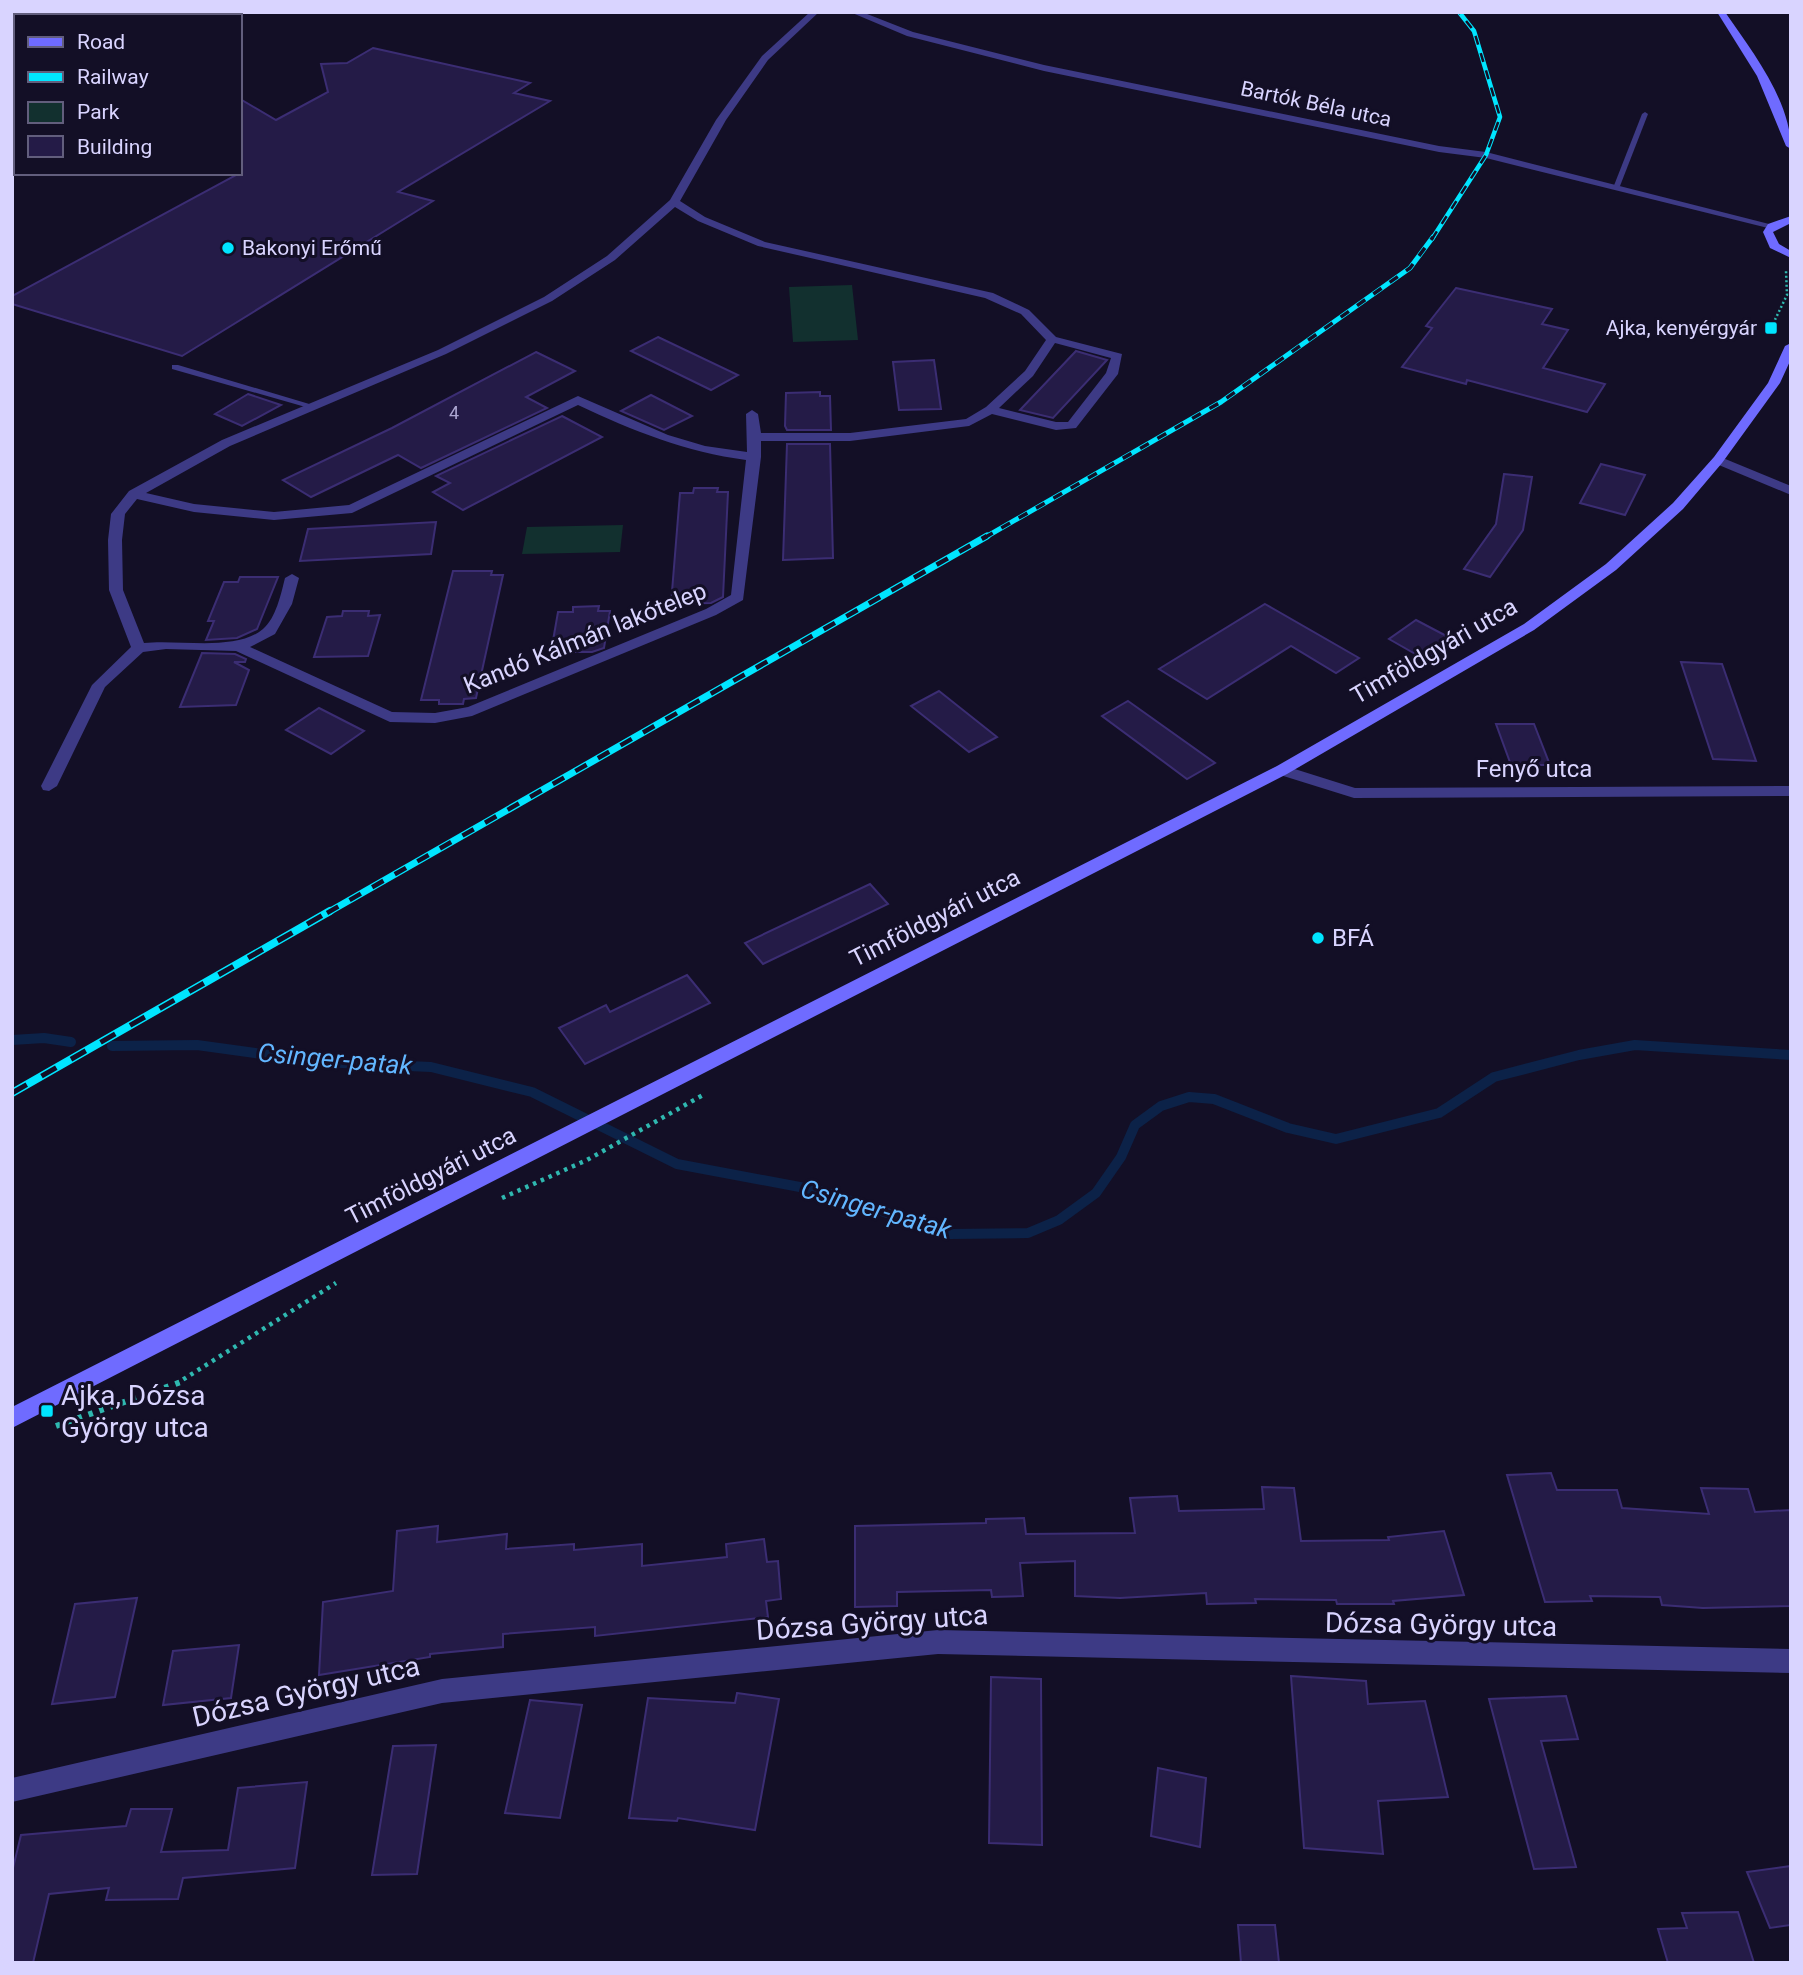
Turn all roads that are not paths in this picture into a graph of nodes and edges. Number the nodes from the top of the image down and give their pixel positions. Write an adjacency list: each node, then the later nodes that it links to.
1 (815, 12): 7 (street)
2 (854, 12): 6 (street, Bartók Béla utca)
3 (1721, 12): 5 (main road)
4 (1645, 114): 6 (lane)
5 (1791, 145)
6 (1616, 186): 9 (street, Bartók Béla utca)
7 (674, 202): 11 (street); 14 (street)
8 (1791, 219): 9 (main road)
9 (1772, 226): 10 (main road)
10 (1791, 255)
11 (1052, 339): 15 (street); 15 (street)
12 (1791, 346): 19 (main road, Timföldgyári utca)
13 (175, 368): 14 (lane)
14 (312, 406): 21 (street)
15 (990, 410): 17 (street)
16 (752, 414): 17 (street, Kandó Kálmán lakótelep)
17 (755, 437): 18 (street, Kandó Kálmán lakótelep)
18 (755, 457): 21 (street); 23 (street, Kandó Kálmán lakótelep)
19 (1718, 460): 20 (street); 25 (main road, Timföldgyári utca)
20 (1791, 491)
21 (134, 494): 24 (street)
22 (292, 578): 23 (street, Kandó Kálmán lakótelep)
23 (238, 647): 24 (street, Kandó Kálmán lakótelep)
24 (139, 648): 26 (street)
25 (1282, 770): 27 (street, Fenyő utca); 28 (main road, Timföldgyári utca)
26 (49, 786)
27 (1791, 791)
28 (12, 1419)
29 (1791, 1661): 30 (street, Dózsa György utca)
30 (12, 1790)

